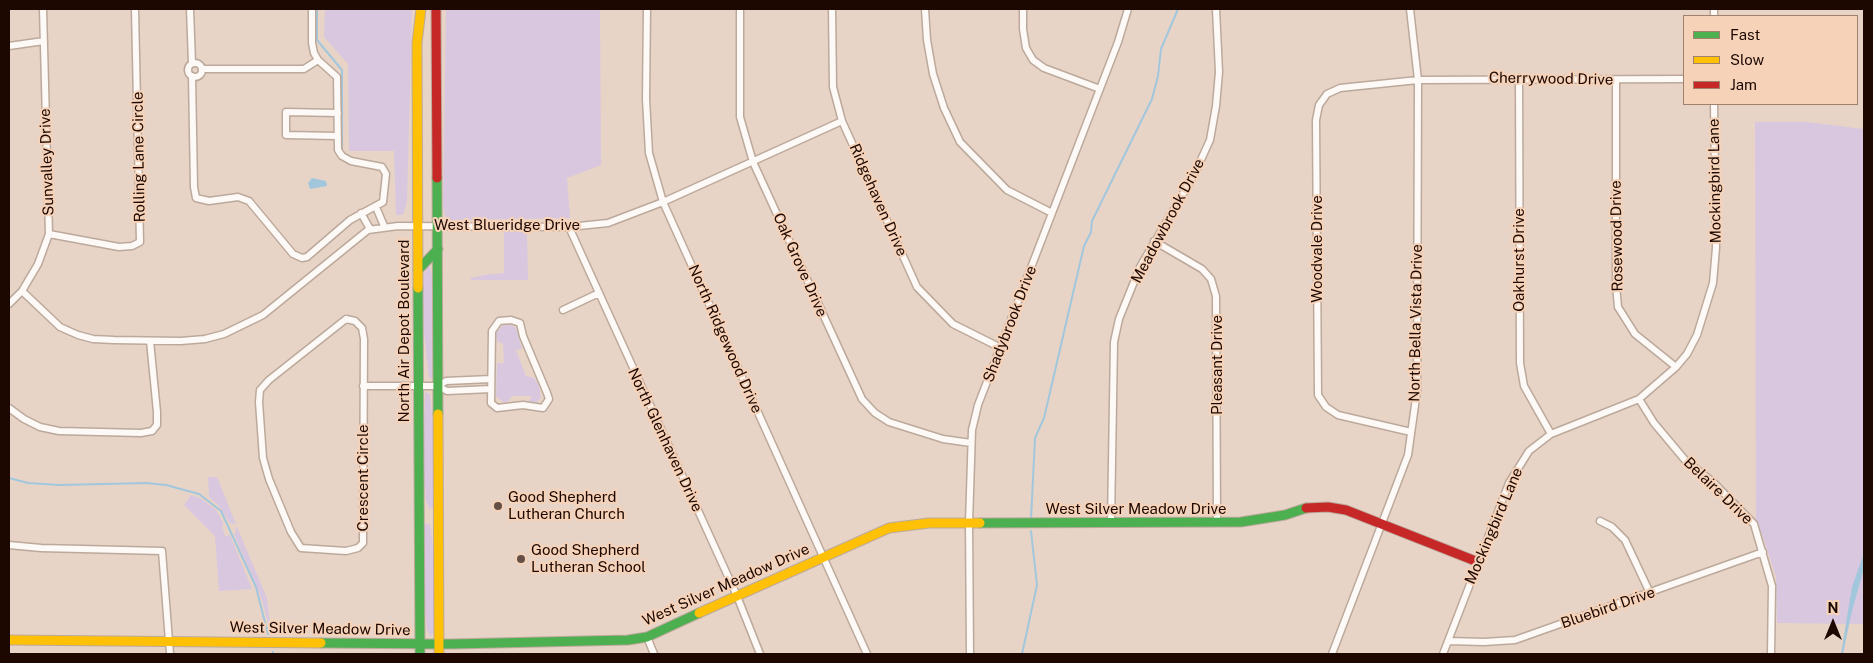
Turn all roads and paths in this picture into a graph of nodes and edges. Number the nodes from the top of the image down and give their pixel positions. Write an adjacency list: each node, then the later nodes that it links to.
1 (43, 9): 15 (street, Sunvalley Drive)
2 (135, 9): 42 (street, Rolling Lane Circle)
3 (190, 9): 20 (street)
4 (312, 9): 19 (street)
5 (420, 9): 16 (street, North Air Depot Boulevard)
6 (436, 9): 17 (street)
7 (647, 9): 33 (street, North Ridgewood Drive)
8 (740, 9): 32 (street, Oak Grove Drive)
9 (832, 9): 30 (street, Ridgehaven Drive)
10 (925, 9): 35 (street)
11 (1023, 9): 27 (street)
12 (1128, 9): 27 (street, Shadybrook Drive)
13 (1216, 9): 43 (street, Meadowbrook Drive)
14 (1410, 9): 25 (street, North Bella Vista Drive)
15 (44, 42): 18 (street); 42 (street, Sunvalley Drive)
16 (417, 43): 17 (street); 38 (street, North Air Depot Boulevard)
17 (437, 43): 39 (street)
18 (9, 46)
19 (318, 60): 21 (street); 29 (street)
20 (192, 63): 21 (street); 22 (street)
21 (202, 69): 22 (street)
22 (192, 76): 36 (street)
23 (1518, 78): 25 (street, Cherrywood Drive); 26 (street, Cherrywood Drive); 61 (street, Oakhurst Drive)
24 (1683, 79): 26 (street, Cherrywood Drive)
25 (1418, 80): 60 (street, North Bella Vista Drive); 60 (street, Woodvale Drive)
26 (1616, 80): 52 (street, Rosewood Drive)
27 (1100, 89): 35 (street, Shadybrook Drive)
28 (1714, 105): 52 (street, Mockingbird Lane)
29 (338, 113): 31 (street); 31 (street)
30 (842, 121): 32 (street, West Blueridge Drive); 51 (street, Ridgehaven Drive)
31 (338, 136): 34 (street)
32 (753, 162): 33 (street, West Blueridge Drive); 62 (street, Oak Grove Drive)
33 (663, 202): 40 (street, West Blueridge Drive); 72 (street, North Ridgewood Drive)
34 (376, 207): 36 (street); 37 (street)
35 (1052, 213): 51 (street, Shadybrook Drive)
36 (361, 214): 41 (street)
37 (384, 226): 38 (street, West Blueridge Drive); 41 (street, West Blueridge Drive)
38 (417, 226): 39 (street, West Blueridge Drive); 45 (street, North Air Depot Boulevard)
39 (437, 226): 40 (street, West Blueridge Drive); 44 (street)
40 (569, 226): 47 (street, North Glenhaven Drive)
41 (370, 229): 50 (street, West Blueridge Drive)
42 (49, 234): 46 (street, Sunvalley Drive)
43 (1154, 241): 66 (street, Meadowbrook Drive); 67 (street, Pleasant Drive)
44 (438, 249): 45 (street); 56 (street)
45 (418, 270): 55 (street, North Air Depot Boulevard)
46 (22, 291): 48 (street, Sunvalley Drive); 50 (street, West Blueridge Drive)
47 (599, 293): 49 (street); 75 (street, North Glenhaven Drive)
48 (9, 304)
49 (563, 310)
50 (150, 341): 59 (street)
51 (1001, 348): 62 (street, Shadybrook Drive)
52 (1676, 366): 58 (street, Mockingbird Lane)
53 (491, 379): 56 (street); 57 (street); 57 (street)
54 (363, 386): 54 (street, Crescent Circle); 55 (street)
55 (418, 386): 56 (street); 63 (street, North Air Depot Boulevard)
56 (438, 386): 57 (street); 64 (street)
57 (491, 388)
58 (1639, 399): 61 (street, Mockingbird Lane); 71 (street, Belaire Drive)
59 (9, 408)
60 (1411, 432): 69 (street, North Bella Vista Drive)
61 (1551, 434): 73 (street, Mockingbird Lane)
62 (971, 443): 68 (street, Shadybrook Drive)
63 (419, 516): 64 (street); 80 (street, North Air Depot Boulevard)
64 (438, 516): 81 (street)
65 (1600, 521): 74 (street)
66 (1111, 522): 67 (street, West Silver Meadow Drive); 68 (street, West Silver Meadow Drive)
67 (1217, 522): 69 (street, West Silver Meadow Drive)
68 (969, 523): 72 (street, West Silver Meadow Drive); 88 (street, Shadybrook Drive)
69 (1382, 526): 73 (street, West Silver Meadow Drive); 89 (street, North Bella Vista Drive)
70 (9, 545): 78 (street)
71 (1763, 552): 74 (street, Bluebird Drive); 91 (street, Belaire Drive)
72 (824, 557): 75 (street, West Silver Meadow Drive); 87 (street, North Ridgewood Drive)
73 (1478, 562): 79 (street, Mockingbird Lane)
74 (1650, 593): 79 (street, Bluebird Drive)
75 (737, 596): 76 (street, West Silver Meadow Drive); 86 (street, North Glenhaven Drive)
76 (647, 637): 81 (street, West Silver Meadow Drive); 85 (street)
77 (9, 640): 78 (street, West Silver Meadow Drive)
78 (169, 641): 80 (street, West Silver Meadow Drive); 82 (street)
79 (1449, 641): 90 (street, Mockingbird Lane)
80 (420, 644): 81 (street, West Silver Meadow Drive); 83 (street, North Air Depot Boulevard)
81 (439, 644): 84 (street)
82 (170, 654)
83 (420, 654)
84 (439, 654)
85 (654, 654)
86 (760, 654)
87 (867, 654)
88 (970, 654)
89 (1332, 654)
90 (1443, 654)
91 (1771, 654)

